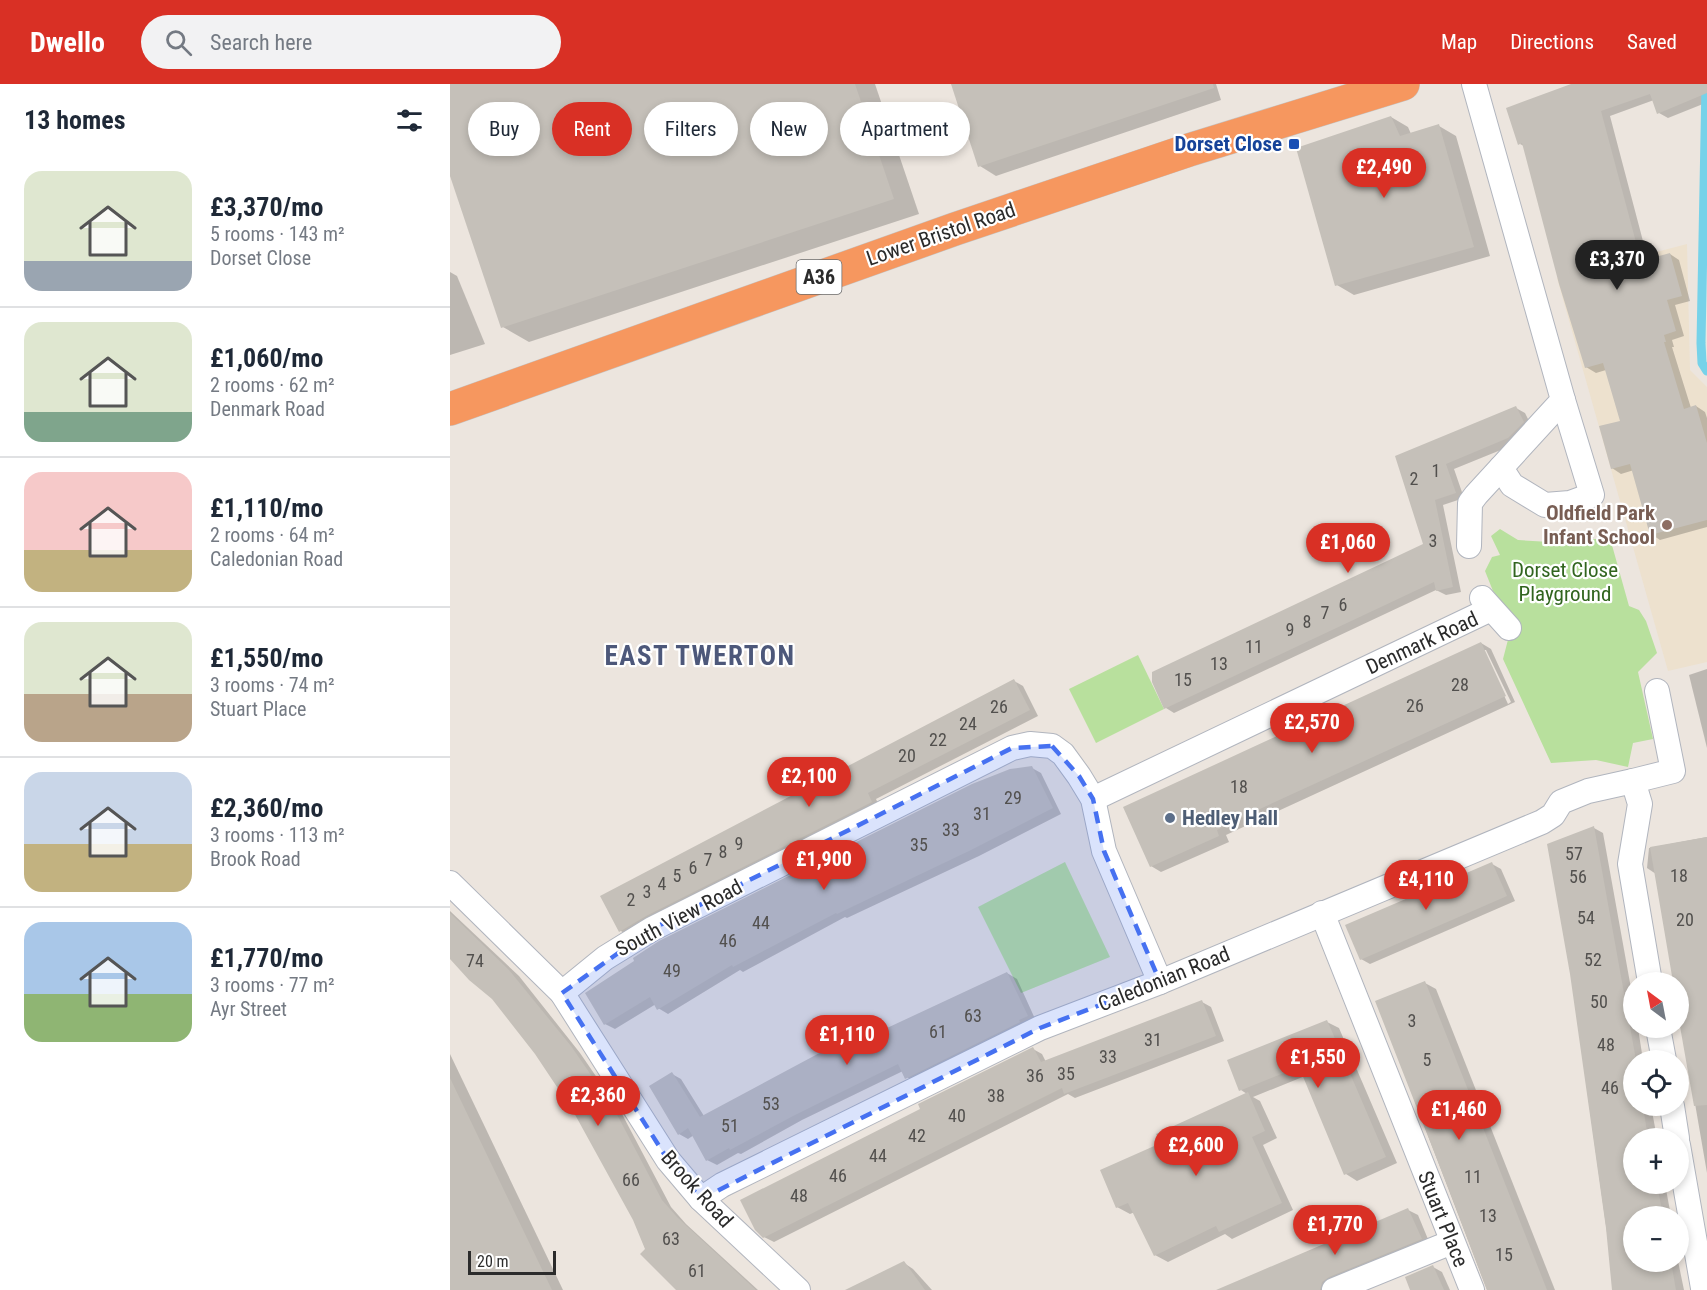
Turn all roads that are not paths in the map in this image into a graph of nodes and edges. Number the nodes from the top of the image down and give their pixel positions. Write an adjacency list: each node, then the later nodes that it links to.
1 (1403, 84): 4 (highway, Lower Bristol Road / A36)
2 (1474, 84): 3 (street)
3 (1563, 400): 5 (street); 5 (street)
4 (453, 410)
5 (1501, 468): 6 (street)
6 (1468, 546)
7 (1509, 628): 10 (street, Denmark Road)
8 (1657, 691): 9 (street, Caledonian Road)
9 (1633, 782): 12 (street, Caledonian Road); 13 (street)
10 (1093, 799): 14 (street); 15 (street, South View Road)
11 (450, 883): 15 (street, Brook Road)
12 (1322, 913): 14 (street, Caledonian Road); 18 (street, Stuart Place)
13 (1648, 972)
14 (1160, 982): 17 (street, Caledonian Road)
15 (562, 993): 17 (street, Brook Road)
16 (1687, 1194): 19 (street)
17 (701, 1198): 20 (street, Brook Road)
18 (1452, 1242): 21 (street); 22 (street, Stuart Place)
19 (1703, 1288)
20 (798, 1290)
21 (1334, 1290)
22 (1472, 1290)

